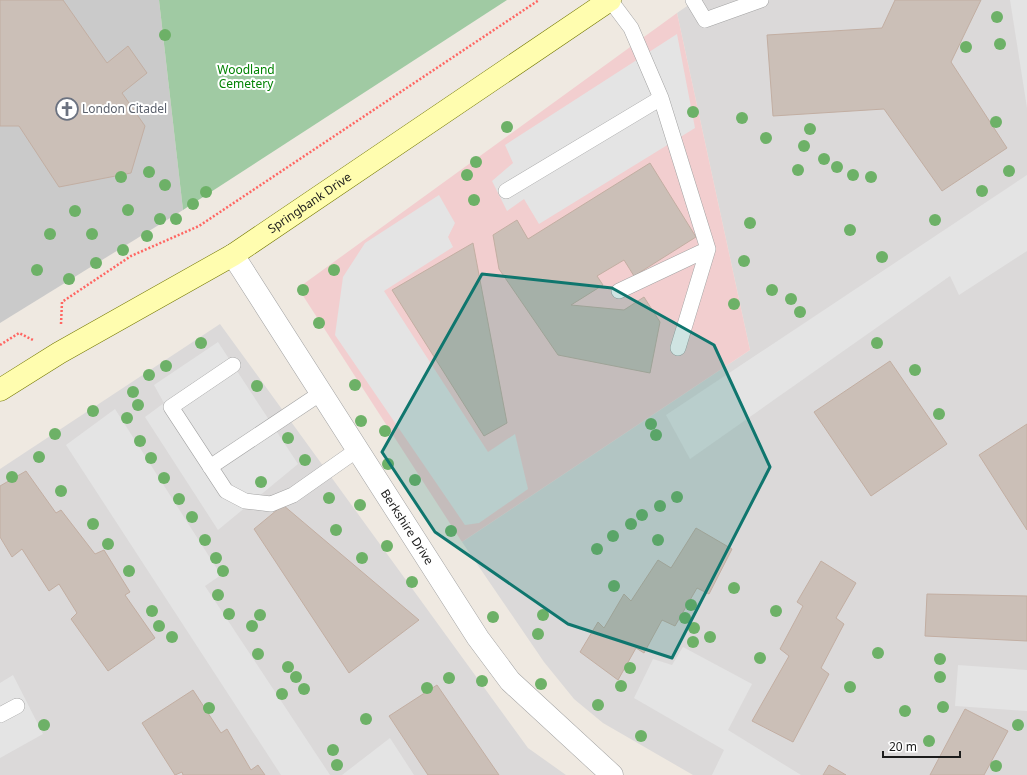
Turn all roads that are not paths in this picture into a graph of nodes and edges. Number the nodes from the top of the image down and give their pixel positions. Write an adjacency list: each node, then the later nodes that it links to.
1 (610, 0): 4 (lane); 7 (main road, Springbank Drive)
2 (692, 0): 3 (lane)
3 (761, 0)
4 (661, 98): 5 (lane); 6 (lane)
5 (506, 191)
6 (708, 249): 8 (lane); 9 (lane)
7 (233, 255): 11 (main road, Springbank Drive); 12 (street, Berkshire Drive)
8 (619, 291)
9 (678, 348)
10 (233, 364): 14 (lane)
11 (0, 390)
12 (321, 393): 13 (street, Berkshire Drive); 14 (lane)
13 (358, 450): 14 (lane); 17 (street, Berkshire Drive)
14 (210, 467)
15 (17, 706): 16 (lane)
16 (0, 715)
17 (612, 775)

